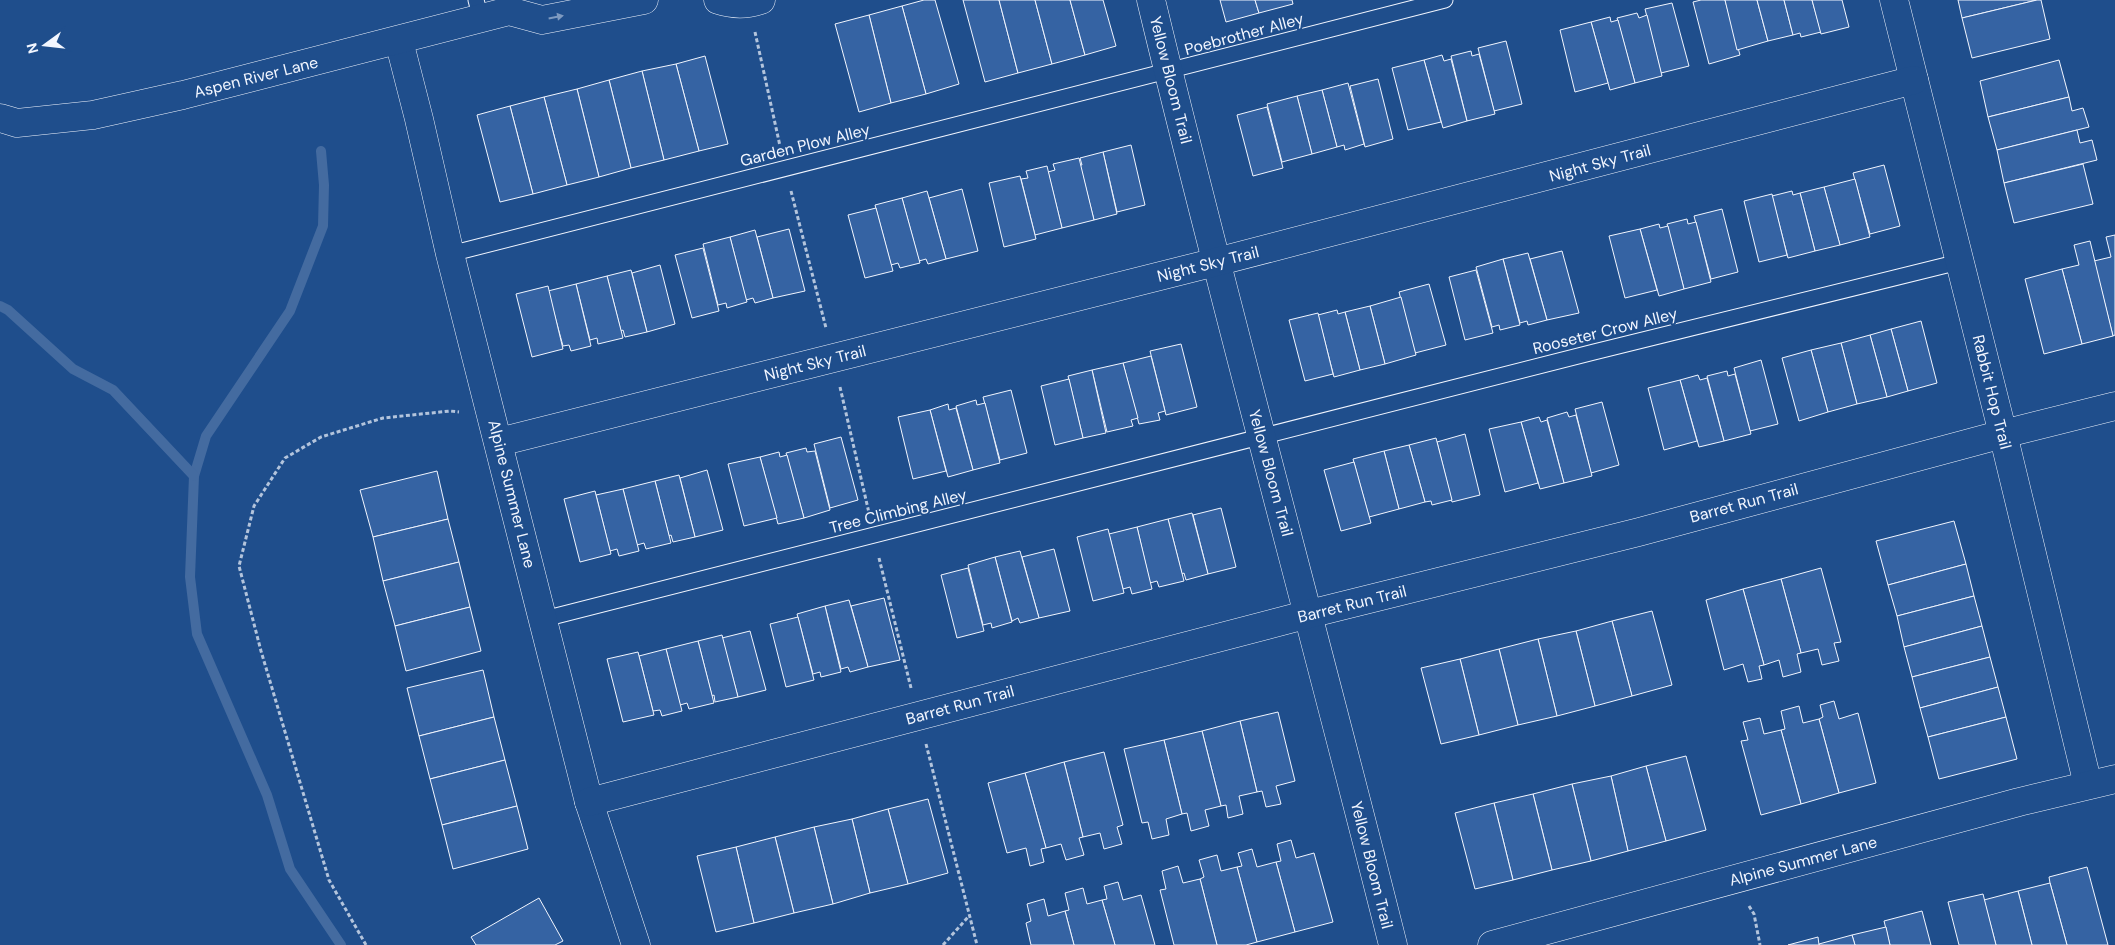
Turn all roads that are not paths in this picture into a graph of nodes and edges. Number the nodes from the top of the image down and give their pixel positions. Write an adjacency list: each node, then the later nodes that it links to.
1 (644, 0): 7 (street, Aspen River Lane, one-way to 1)
2 (718, 0): 6 (street)
3 (1151, 0): 10 (street, Yellow Bloom Trail)
4 (1445, 0): 10 (lane, Poebrother Alley)
5 (1894, 0): 11 (street, Rabbit Hop Trail)
6 (755, 2)
7 (515, 6): 8 (street, Aspen River Lane)
8 (479, 9): 9 (street, Aspen River Lane)
9 (399, 41): 12 (street, Aspen River Lane); 13 (street, Alpine Summer Lane)
10 (1168, 72): 13 (lane, Garden Plow Alley); 14 (street, Yellow Bloom Trail)
11 (1914, 80): 14 (street, Night Sky Trail); 15 (street, Rabbit Hop Trail)
12 (0, 118)
13 (450, 254): 19 (street, Alpine Summer Lane)
14 (1216, 262): 18 (street, Yellow Bloom Trail); 19 (street, Night Sky Trail)
15 (1959, 262): 17 (street, Rabbit Hop Trail); 18 (lane, Rooseter Crow Alley)
16 (2115, 406): 17 (street, Barret Run Trail)
17 (2003, 434): 20 (street, Barret Run Trail); 23 (street, Rabbit Hop Trail)
18 (1261, 437): 20 (street, Yellow Bloom Trail); 21 (lane, Tree Climbing Alley)
19 (499, 442): 21 (street, Alpine Summer Lane)
20 (1309, 614): 24 (street, Barret Run Trail); 26 (street, Yellow Bloom Trail)
21 (544, 619): 24 (street, Alpine Summer Lane)
22 (2115, 779): 23 (street, Alpine Summer Lane)
23 (2088, 785): 27 (street, Alpine Summer Lane)
24 (589, 802): 25 (street, Alpine Summer Lane)
25 (636, 945)
26 (1393, 945)
27 (1492, 945)

